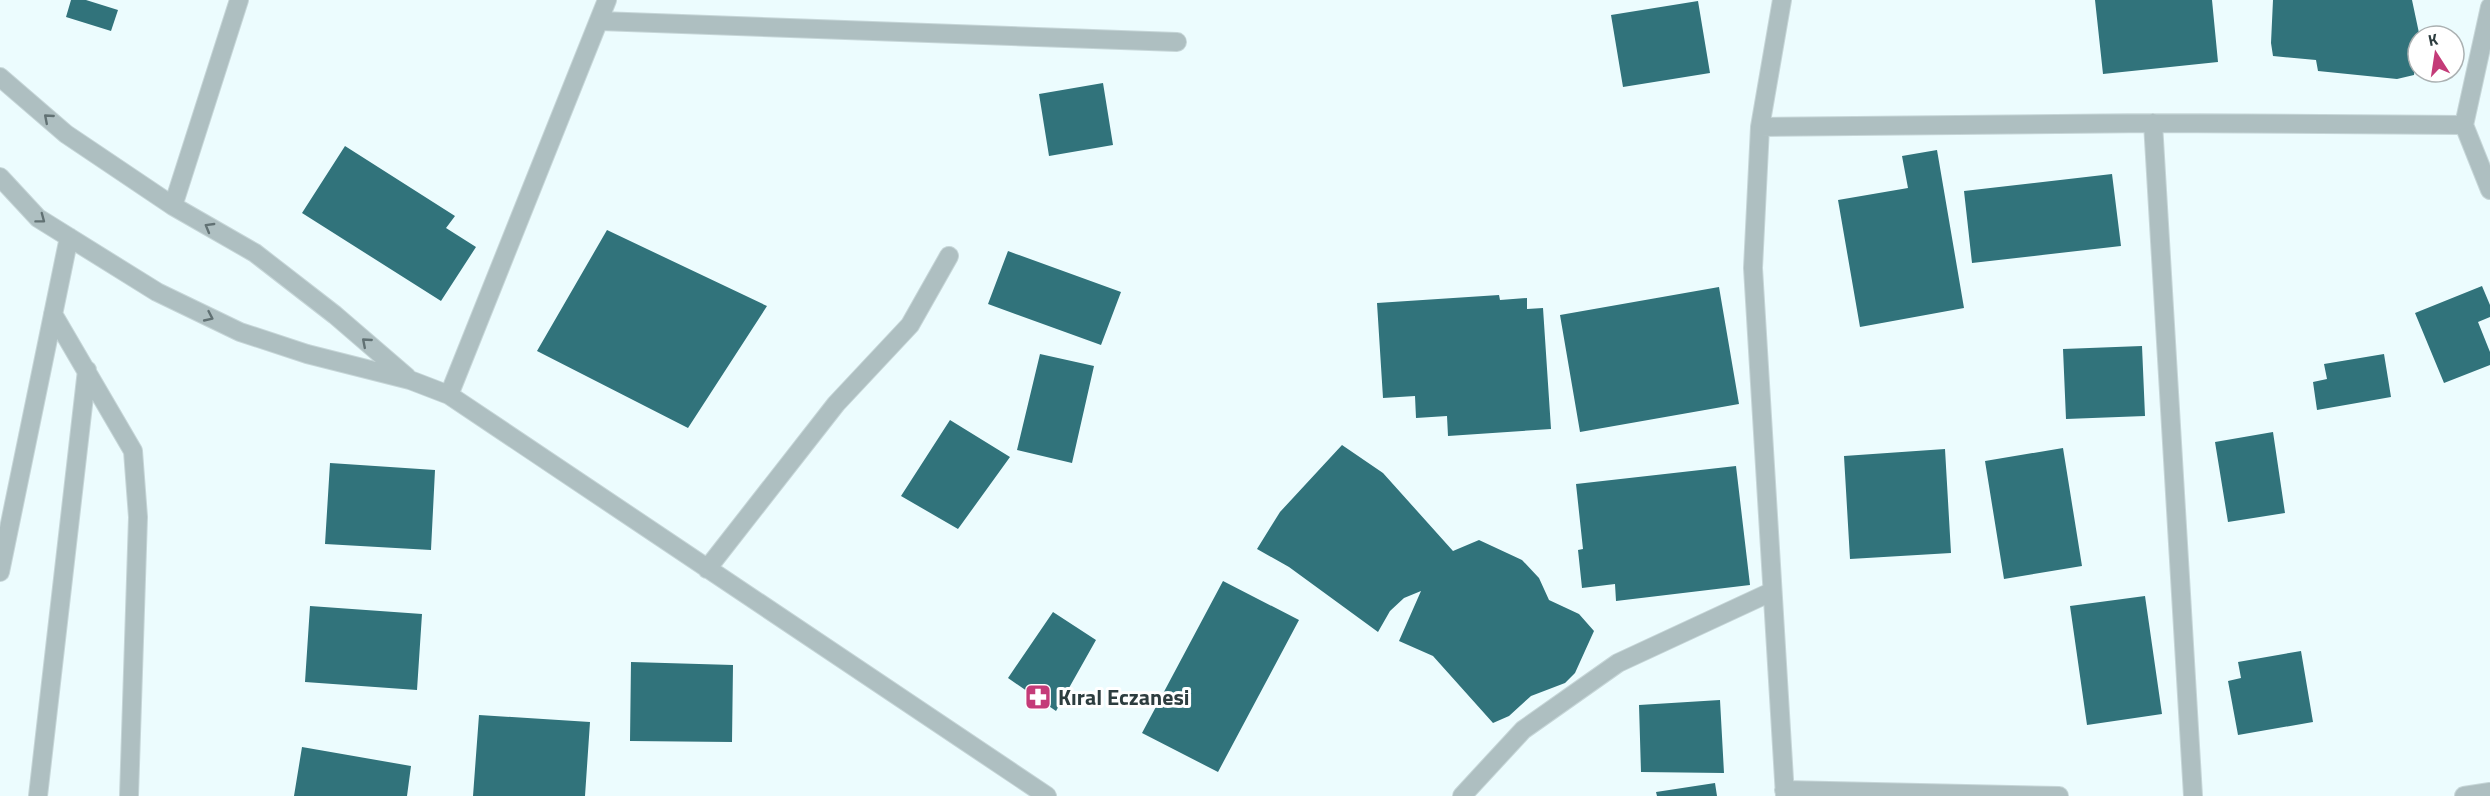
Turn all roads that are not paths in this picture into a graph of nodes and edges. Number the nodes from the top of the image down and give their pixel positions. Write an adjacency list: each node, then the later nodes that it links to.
1 (239, 0): 13 (street)
2 (607, 0): 5 (street)
3 (1782, 0): 10 (street)
4 (2490, 7): 9 (street)
5 (600, 21): 6 (street); 19 (street)
6 (1177, 42)
7 (0, 77): 13 (street, one-way to 7)
8 (2153, 123): 9 (street); 10 (street); 30 (street)
9 (2464, 125): 12 (street)
10 (1760, 127): 22 (street)
11 (0, 177): 14 (street, one-way to 14)
12 (2490, 190)
13 (173, 206): 18 (street, one-way to 13)
14 (69, 237): 16 (street); 18 (street, one-way to 18)
15 (949, 256): 20 (street)
16 (53, 314): 17 (street); 21 (street)
17 (87, 370): 25 (street); 26 (street)
18 (410, 380): 19 (street)
19 (448, 395): 20 (street)
20 (707, 569): 27 (street)
21 (0, 572)
22 (1771, 592): 24 (street); 28 (street)
23 (2490, 792): 31 (street)
24 (1785, 793): 29 (street)
25 (38, 796)
26 (129, 796)
27 (1047, 796)
28 (1462, 796)
29 (2059, 796)
30 (2193, 796)
31 (2464, 796)

